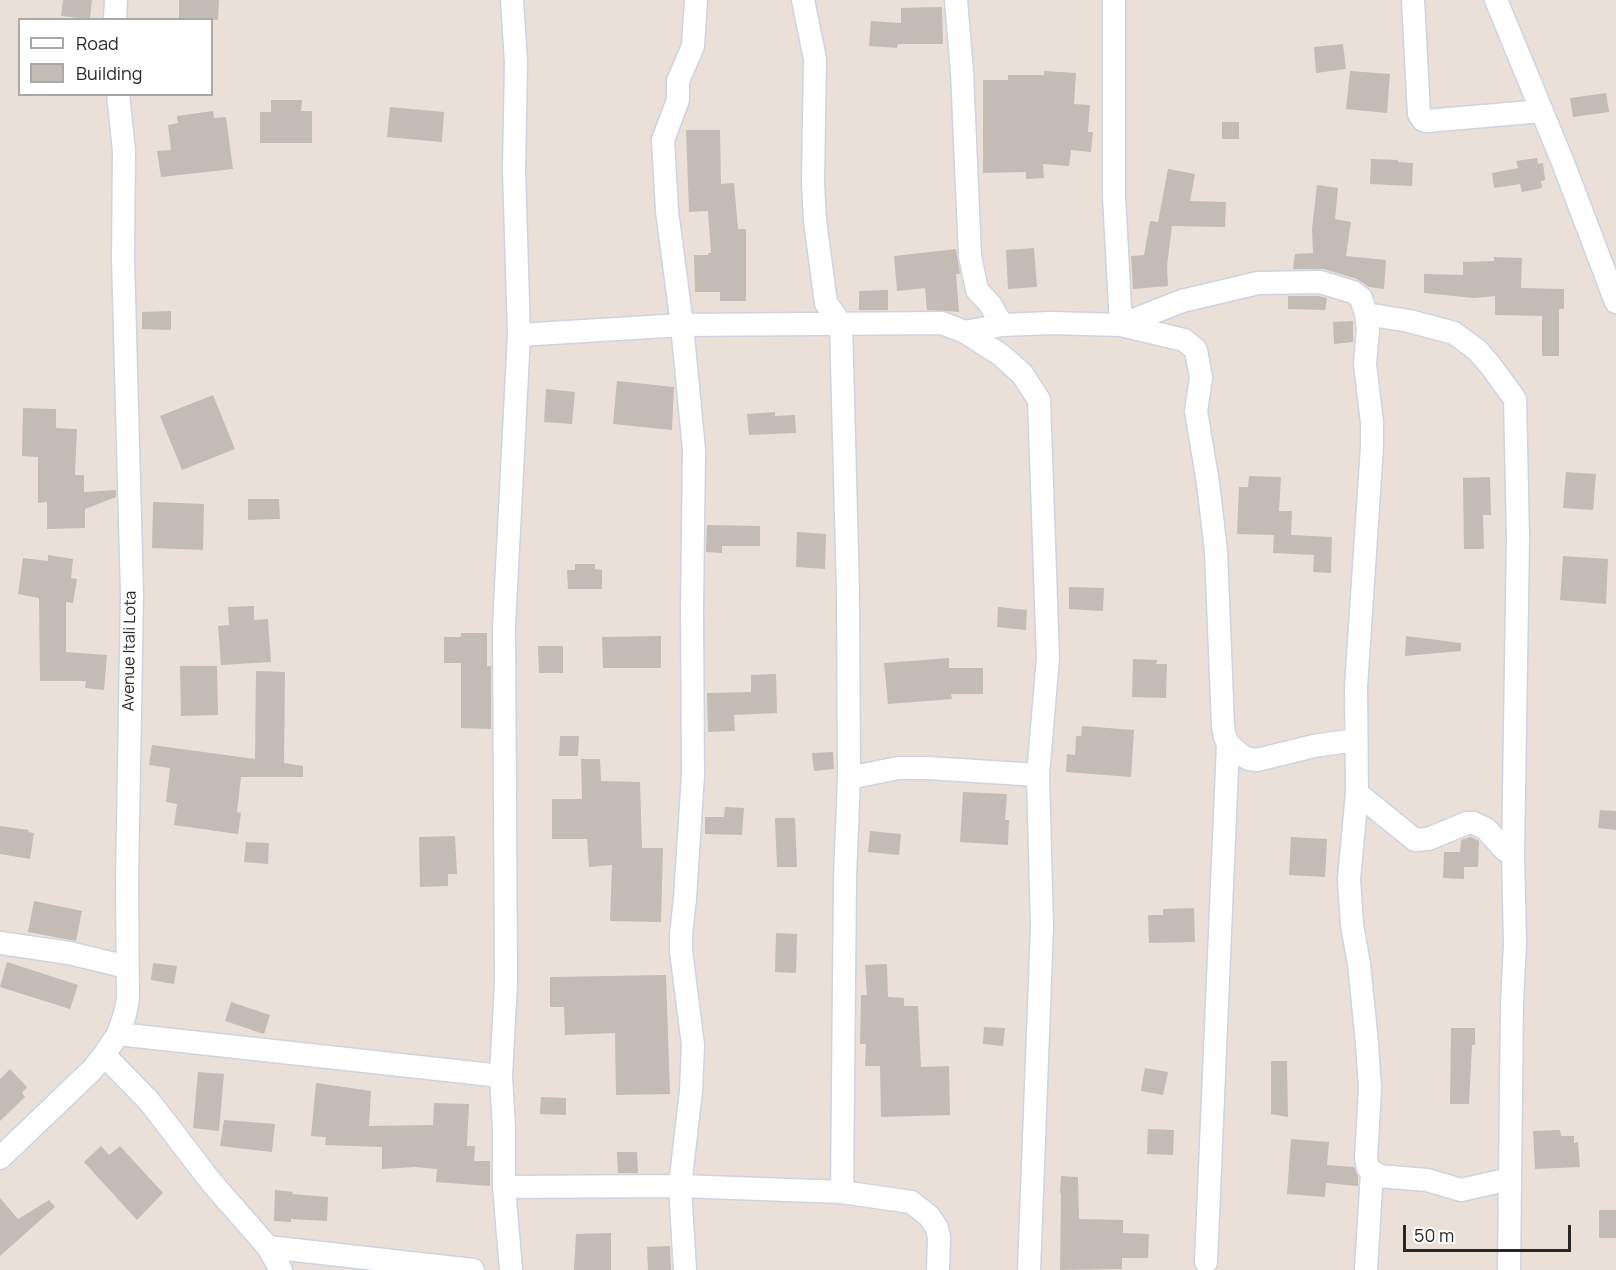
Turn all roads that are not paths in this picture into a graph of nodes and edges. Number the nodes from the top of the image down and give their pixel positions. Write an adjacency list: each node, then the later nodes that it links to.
1 (116, 0): 9 (street)
2 (512, 0): 19 (street)
3 (696, 0): 15 (street)
4 (803, 0): 14 (street)
5 (956, 0): 16 (street)
6 (1114, 0): 17 (street)
7 (1413, 0): 11 (street)
8 (1496, 0): 11 (street)
9 (115, 18)
10 (118, 96): 27 (street, Avenue Itali Lota)
11 (1542, 111): 12 (street)
12 (1616, 302)
13 (1366, 314): 17 (street); 20 (street); 25 (street)
14 (841, 324): 15 (street); 18 (street); 23 (street)
15 (682, 325): 19 (street); 34 (street)
16 (1002, 325): 17 (street); 18 (street)
17 (1121, 325): 21 (street)
18 (965, 332): 22 (street)
19 (519, 335): 30 (street)
20 (1355, 740): 21 (street); 24 (street)
21 (1228, 744): 38 (street)
22 (1038, 776): 23 (street); 44 (street)
23 (849, 778): 36 (street)
24 (1357, 793): 25 (street); 32 (street)
25 (1513, 854): 33 (street)
26 (0, 943): 27 (street)
27 (127, 967): 28 (street, Avenue Itali Lota)
28 (118, 1034): 29 (street, Avenue Itali Lota); 30 (street)
29 (104, 1055): 31 (street, Avenue Itali Lota); 37 (street)
30 (501, 1076): 35 (street)
31 (0, 1158)
32 (1372, 1172): 33 (street); 45 (street)
33 (1510, 1179): 46 (street)
34 (680, 1186): 35 (street); 36 (street); 42 (street)
35 (504, 1187): 41 (street)
36 (842, 1192): 43 (street)
37 (268, 1247): 39 (street); 40 (street)
38 (1206, 1262)
39 (281, 1270)
40 (473, 1270)
41 (511, 1270)
42 (685, 1270)
43 (938, 1270)
44 (1029, 1270)
45 (1366, 1270)
46 (1509, 1270)

